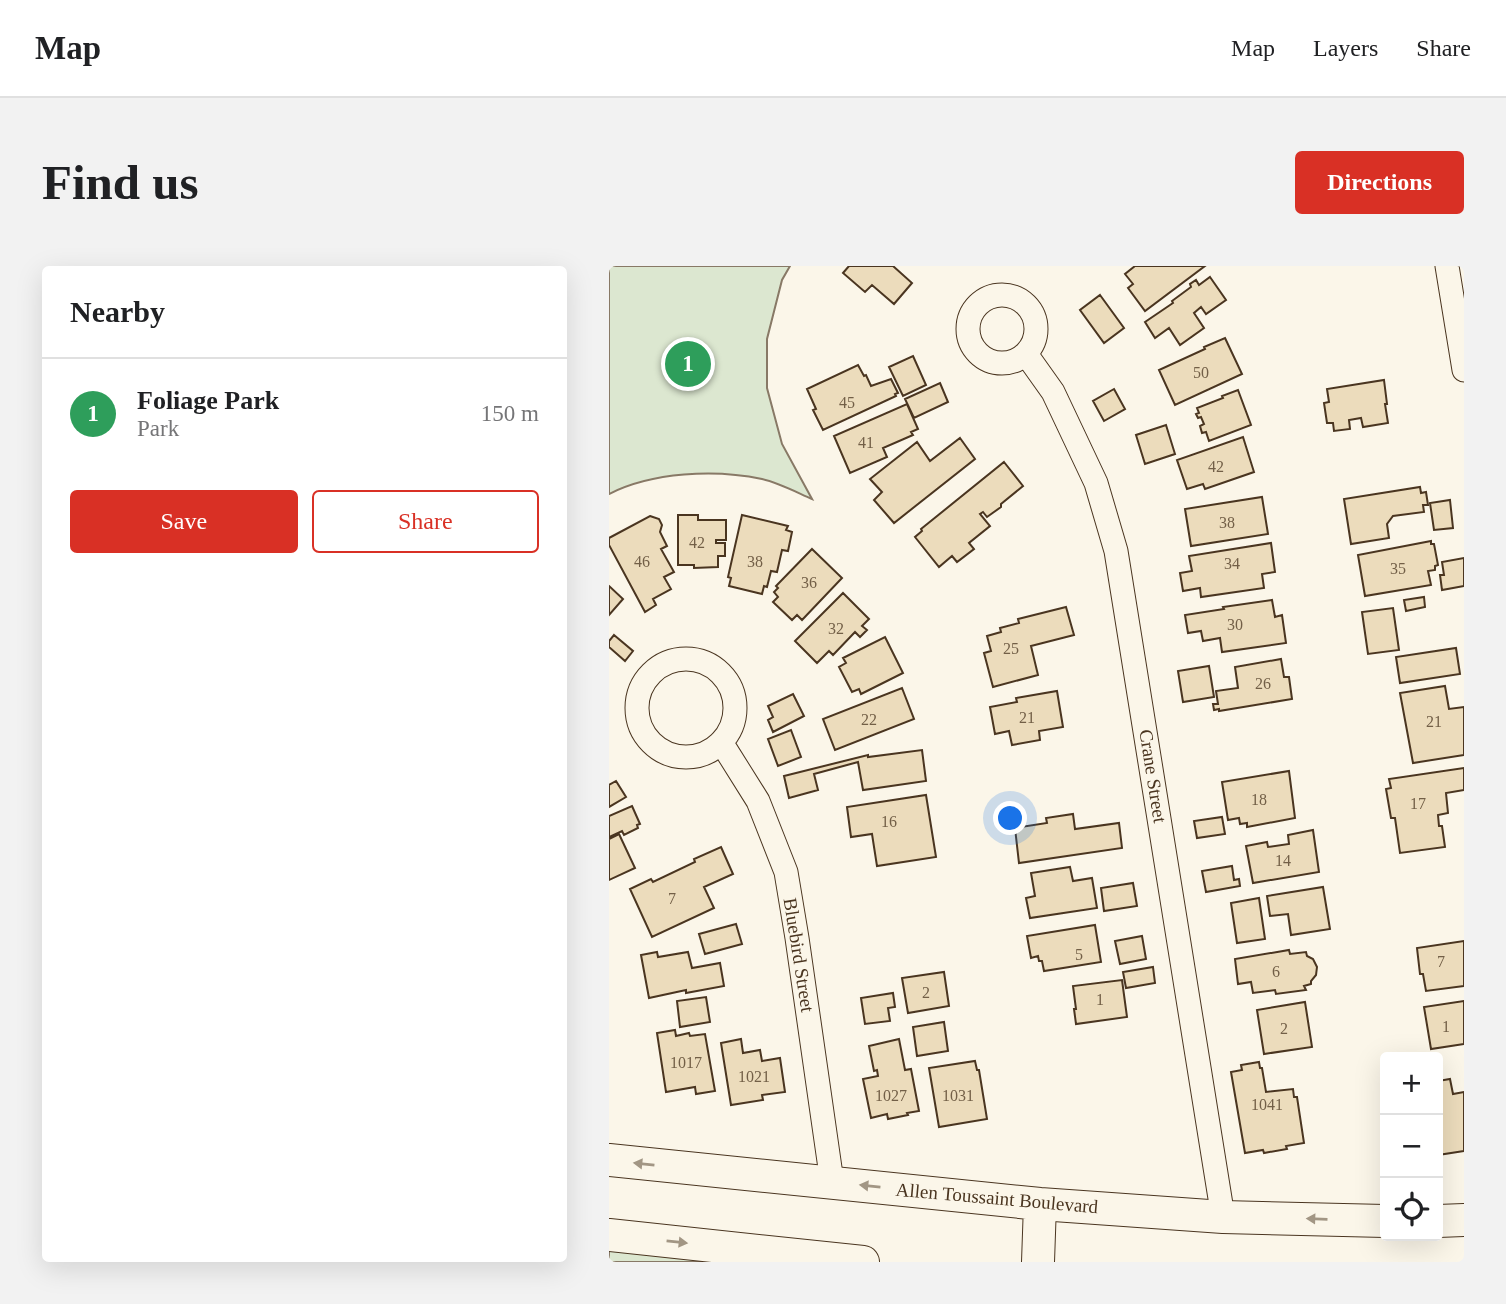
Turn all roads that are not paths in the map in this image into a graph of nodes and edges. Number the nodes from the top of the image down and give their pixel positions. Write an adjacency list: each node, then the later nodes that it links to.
1 (1447, 266): 3 (street)
2 (1026, 354): 8 (street, Crane Street)
3 (1464, 370)
4 (722, 742): 4 (street); 6 (street, Bluebird Street)
5 (609, 1160): 6 (main road, Allen Toussaint Boulevard, one-way to 5)
6 (832, 1182): 7 (main road, Allen Toussaint Boulevard, one-way to 6)
7 (1040, 1204): 8 (main road, Allen Toussaint Boulevard); 14 (main road)
8 (1223, 1217): 10 (main road, Allen Toussaint Boulevard, one-way to 8)
9 (1464, 1220): 11 (main road)
10 (1380, 1221)
11 (1443, 1221)
12 (609, 1235): 13 (main road, one-way to 13)
13 (863, 1262)
14 (1038, 1262)

